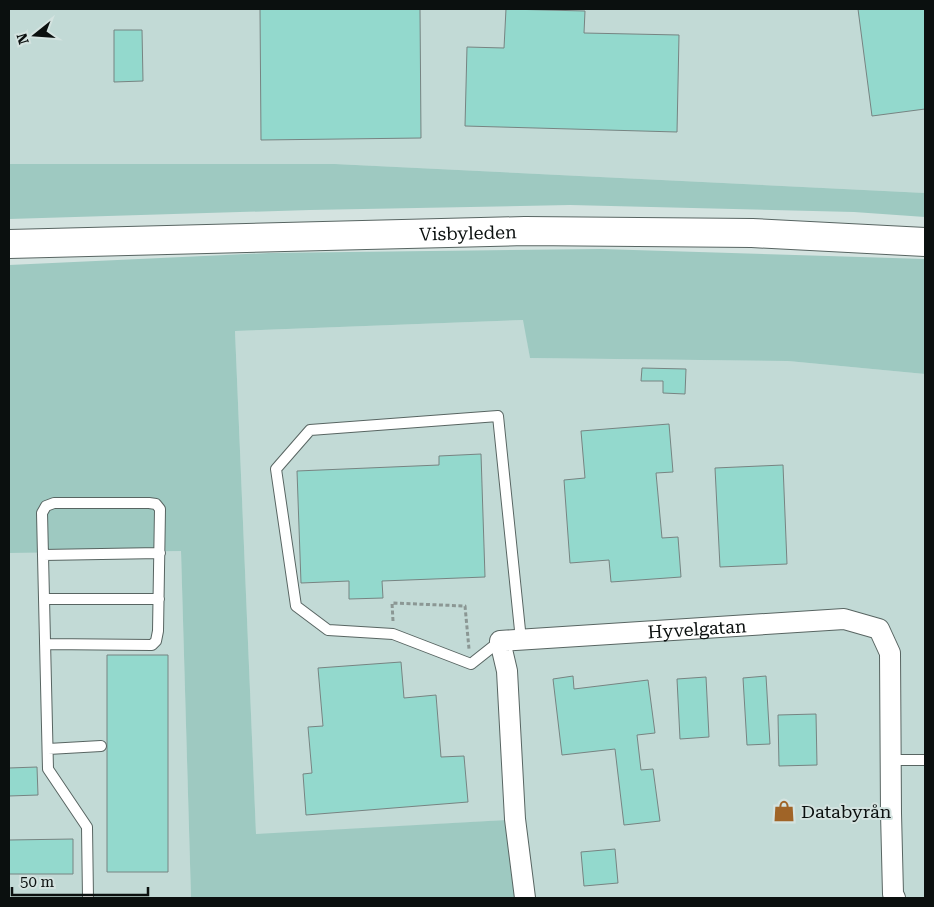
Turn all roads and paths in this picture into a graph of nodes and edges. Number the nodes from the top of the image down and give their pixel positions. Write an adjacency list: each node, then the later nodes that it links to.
1 (925, 242): 2 (main road, Visbyleden)
2 (9, 244)
3 (160, 553): 4 (lane); 4 (lane); 6 (lane)
4 (43, 555): 5 (lane)
5 (44, 598): 6 (lane); 10 (lane)
6 (159, 599): 10 (lane)
7 (393, 634): 8 (lane); 11 (lane); 11 (path)
8 (521, 640): 9 (street, Hyvelgatan); 14 (street, Hyvelgatan)
9 (500, 641): 11 (lane); 17 (street)
10 (45, 644): 13 (lane)
11 (470, 664)
12 (101, 746): 13 (lane)
13 (48, 748): 16 (lane)
14 (891, 760): 15 (lane); 18 (street, Hyvelgatan)
15 (925, 760)
16 (88, 898)
17 (525, 898)
18 (895, 898)

